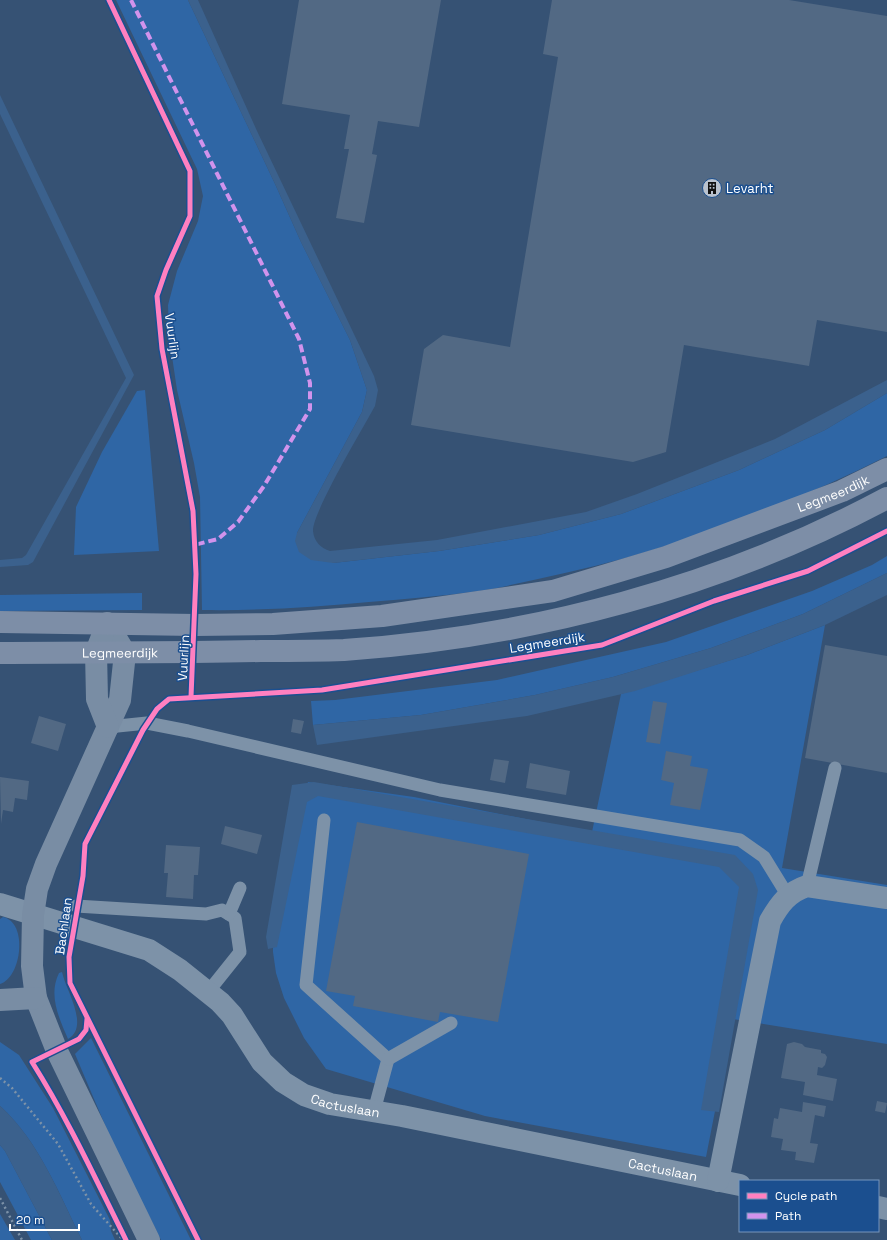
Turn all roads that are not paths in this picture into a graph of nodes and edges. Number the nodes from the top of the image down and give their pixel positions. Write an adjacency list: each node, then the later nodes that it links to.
1 (887, 469): 4 (main road, Legmeerdijk)
2 (887, 498): 7 (main road, Legmeerdijk)
3 (0, 622): 4 (main road, Legmeerdijk)
4 (107, 623): 5 (main road); 7 (main road)
5 (96, 652): 6 (main road, Legmeerdijk); 7 (main road, Legmeerdijk); 8 (main road)
6 (0, 653)
7 (125, 653): 8 (main road, Bachlaan)
8 (108, 728): 12 (lane); 17 (main road, Bachlaan)
9 (835, 768): 12 (lane)
10 (324, 820): 22 (lane)
11 (240, 888): 16 (lane)
12 (797, 891): 13 (street); 24 (street)
13 (887, 898)
14 (0, 904): 17 (street)
15 (76, 906): 16 (lane)
16 (229, 914): 18 (lane)
17 (33, 915): 18 (street, Cactuslaan); 19 (main road, Bachlaan)
18 (208, 992): 23 (street, Cactuslaan)
19 (36, 998): 20 (main road); 26 (main road, Bachlaan)
20 (0, 1000)
21 (451, 1023): 22 (lane)
22 (388, 1059): 23 (lane)
23 (374, 1111): 24 (street, Cactuslaan)
24 (718, 1181): 25 (street, Cactuslaan)
25 (739, 1185)
26 (149, 1240)

